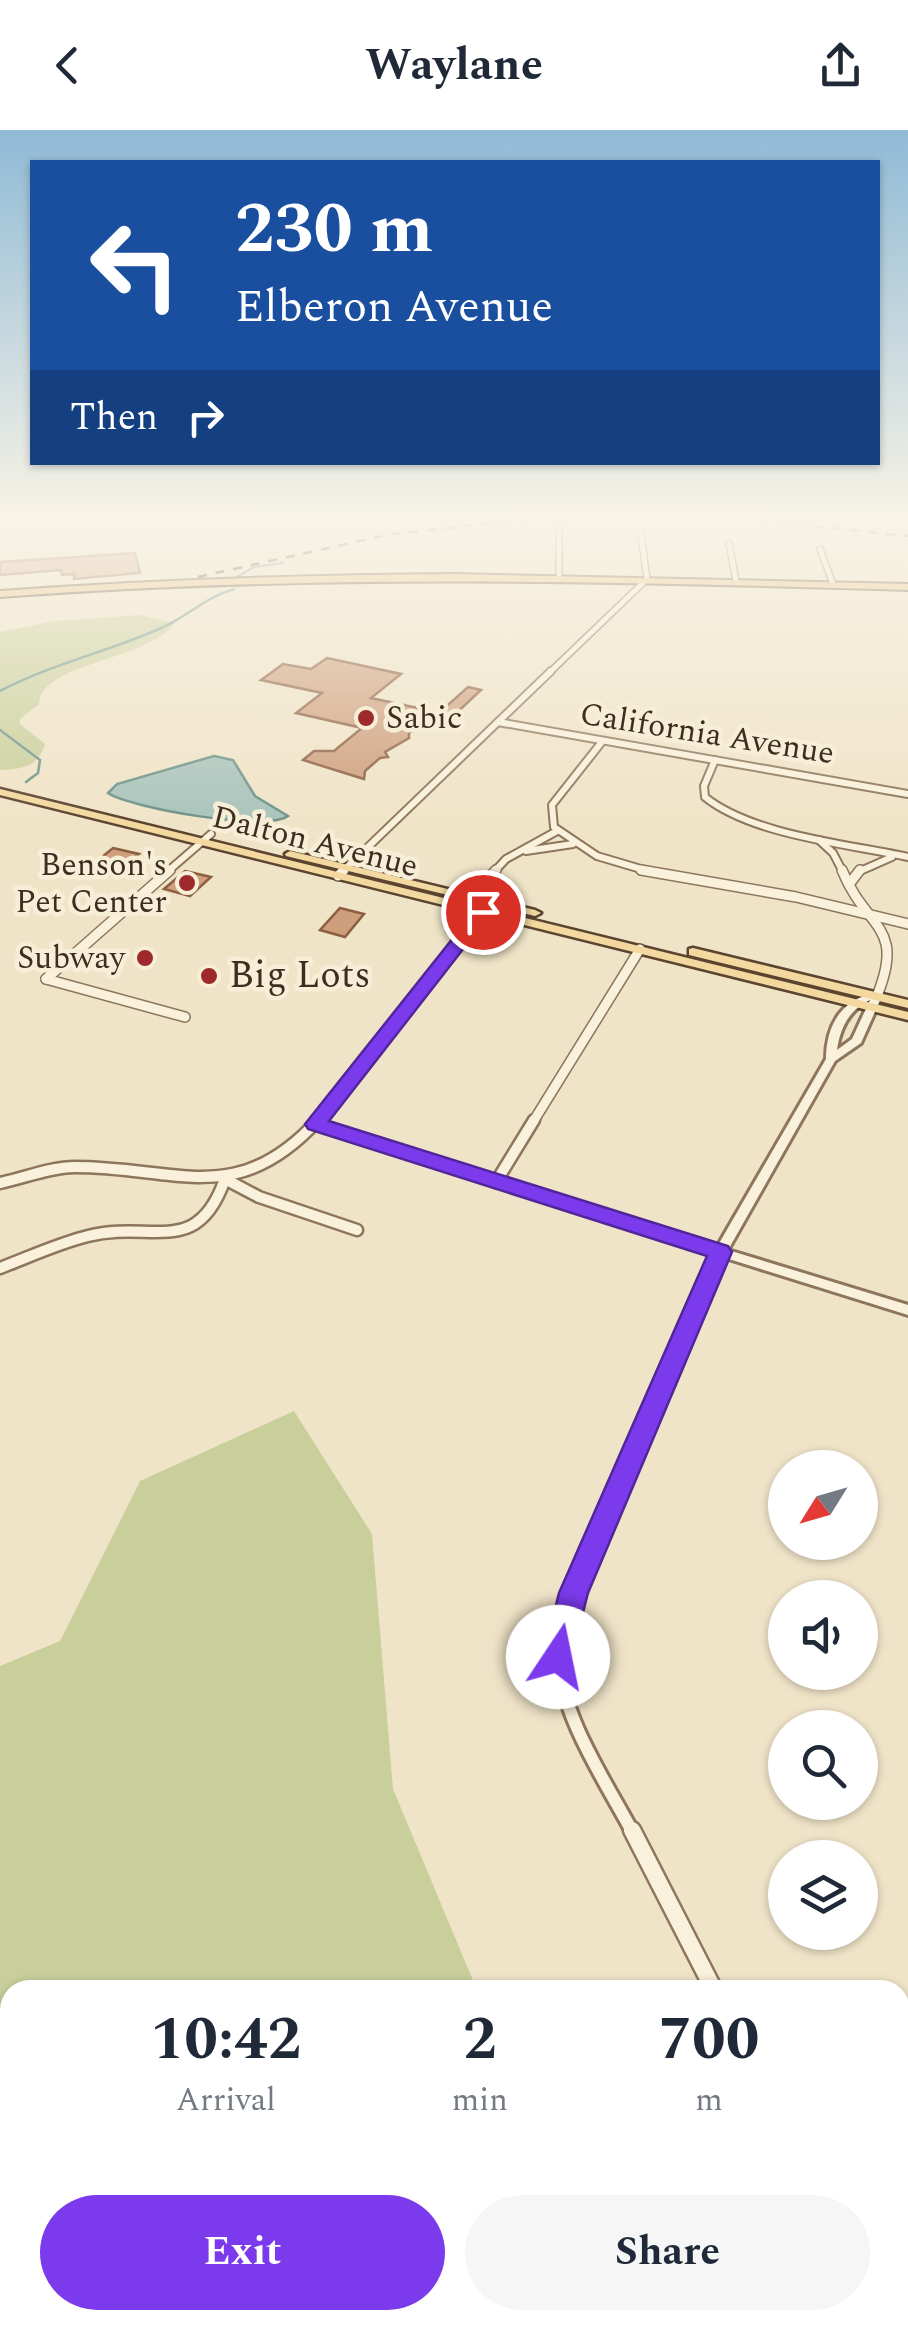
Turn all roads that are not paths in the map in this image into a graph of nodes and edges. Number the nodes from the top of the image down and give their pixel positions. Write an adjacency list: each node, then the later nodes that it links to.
1 (607, 618): 2 (street)
2 (498, 722): 3 (street, California Avenue); 14 (street)
3 (601, 743): 4 (street, California Avenue); 8 (street)
4 (715, 760): 7 (street, California Avenue); 9 (street)
5 (0, 783): 10 (main road, Dalton Avenue)
6 (0, 792): 10 (main road, Dalton Avenue)
7 (908, 794)
8 (557, 831): 11 (street); 12 (street)
9 (810, 836): 13 (street); 15 (street)
10 (207, 839): 14 (main road, Dalton Avenue); 25 (street)
11 (574, 844): 12 (street); 18 (street)
12 (511, 856): 16 (street)
13 (908, 857): 15 (street)
14 (342, 872): 16 (main road, Dalton Avenue); 17 (main road, Dalton Avenue)
15 (850, 884): 18 (street)
16 (472, 898): 21 (main road, Dalton Avenue)
17 (483, 912): 20 (main road, Dalton Avenue); 27 (street)
18 (872, 914): 19 (street); 21 (street)
19 (908, 924)
20 (640, 950): 22 (main road, Dalton Avenue); 29 (street)
21 (875, 1002): 22 (main road, Dalton Avenue); 23 (main road, Dalton Avenue); 24 (main road, Dalton Avenue); 26 (street)
22 (854, 1003): 26 (street)
23 (908, 1004)
24 (908, 1016)
25 (185, 1017)
26 (831, 1059): 32 (street)
27 (315, 1124): 28 (street); 29 (street)
28 (225, 1179): 30 (street); 31 (street); 33 (street)
29 (496, 1182): 32 (street)
30 (0, 1183)
31 (357, 1230)
32 (720, 1252): 34 (street); 35 (street)
33 (0, 1268)
34 (908, 1310)
35 (709, 1980)

